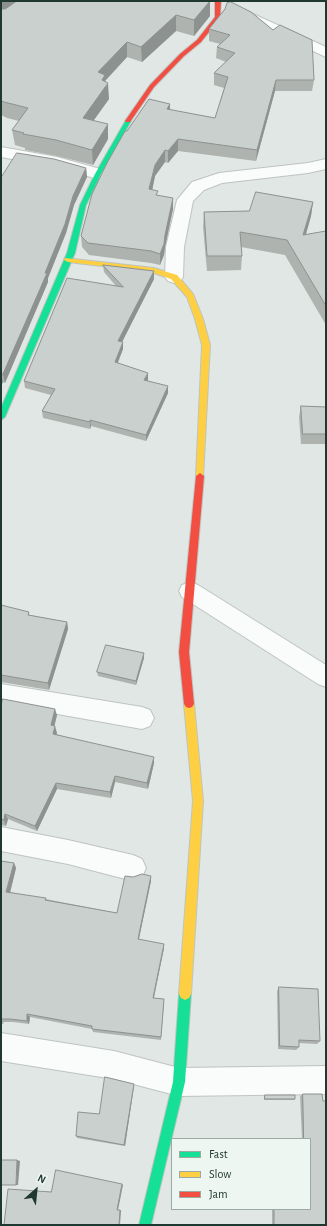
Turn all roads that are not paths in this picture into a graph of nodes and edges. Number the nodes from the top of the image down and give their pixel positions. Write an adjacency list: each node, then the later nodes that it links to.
1 (219, 1): 2 (street); 5 (street)
2 (326, 53)
3 (1, 152): 5 (street)
4 (326, 164): 7 (street)
5 (98, 174): 6 (street)
6 (68, 260): 7 (street); 8 (street)
7 (174, 277): 9 (street)
8 (1, 417)
9 (190, 591): 10 (street); 17 (street)
10 (326, 677)
11 (1, 694): 12 (street)
12 (142, 718)
13 (1, 839): 14 (street)
14 (133, 868)
15 (1, 1047): 17 (street)
16 (326, 1080): 17 (street)
17 (179, 1082): 18 (street)
18 (145, 1225)

